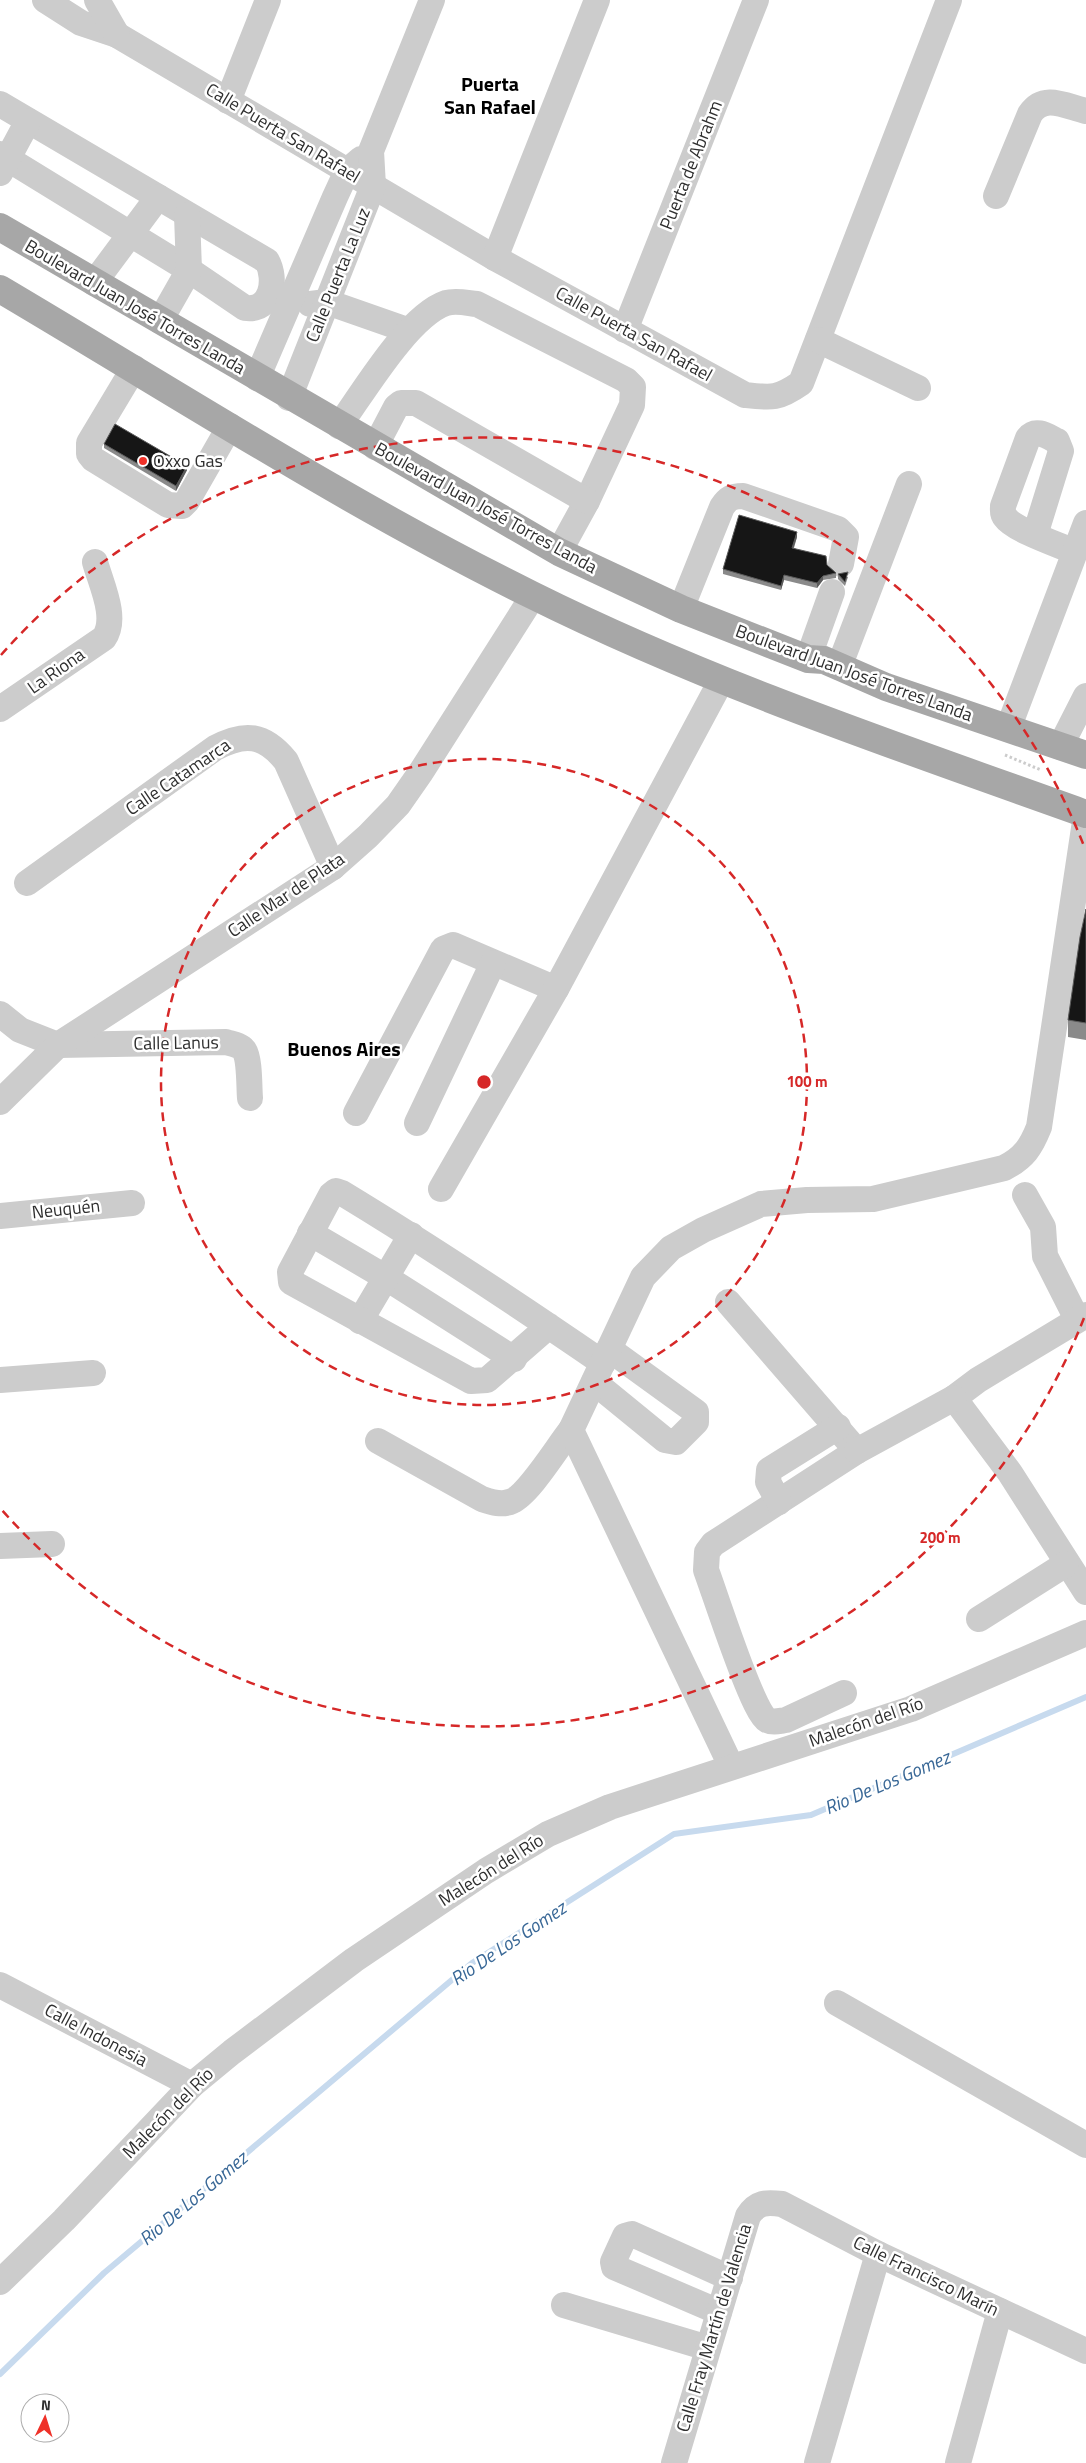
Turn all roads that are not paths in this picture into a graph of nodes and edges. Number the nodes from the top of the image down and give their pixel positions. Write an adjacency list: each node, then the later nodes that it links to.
1 (45, 0): 8 (street, Calle Puerta San Rafael)
2 (97, 0): 8 (street, Calle Puerta San Rafael)
3 (268, 0): 9 (street)
4 (432, 0): 13 (street, Calle Puerta La Luz)
5 (597, 0): 22 (street)
6 (756, 0): 30 (street, Puerta de Abrahm)
7 (949, 0): 31 (street, Calle Puerta San Rafael)
8 (117, 35): 9 (street, Calle Puerta San Rafael)
9 (228, 101): 15 (street, Calle Puerta San Rafael)
10 (0, 104): 12 (street)
11 (1086, 111): 17 (street)
12 (28, 121): 14 (street); 18 (street)
13 (371, 151): 15 (street, Calle Puerta La Luz); 16 (street, Calle Puerta La Luz)
14 (2, 162): 21 (street)
15 (347, 171): 16 (street, Calle Puerta San Rafael); 27 (street, Calle Puerta La Luz)
16 (373, 186): 22 (street, Calle Puerta San Rafael); 26 (street, Calle Puerta La Luz)
17 (996, 196)
18 (158, 197): 19 (street); 21 (street)
19 (187, 215): 23 (street); 23 (street)
20 (0, 228): 24 (main road, Boulevard Juan José Torres Landa)
21 (131, 234): 23 (street); 24 (street)
22 (495, 258): 30 (street, Calle Puerta San Rafael)
23 (189, 270): 28 (street)
24 (94, 283): 28 (main road, Boulevard Juan José Torres Landa)
25 (0, 289): 32 (main road)
26 (327, 302): 27 (street); 29 (street); 35 (street, Calle Puerta La Luz)
27 (288, 307): 33 (street, Calle Puerta La Luz)
28 (160, 321): 33 (main road, Boulevard Juan José Torres Landa)
29 (407, 330): 37 (street); 40 (street)
30 (626, 330): 31 (street, Calle Puerta San Rafael)
31 (818, 340): 34 (street)
32 (134, 368): 36 (main road); 36 (street)
33 (257, 378): 35 (main road, Boulevard Juan José Torres Landa)
34 (918, 388)
35 (290, 398): 37 (main road, Boulevard Juan José Torres Landa)
36 (230, 426): 48 (main road)
37 (339, 426): 38 (main road, Boulevard Juan José Torres Landa)
38 (375, 447): 40 (street); 43 (main road, Boulevard Juan José Torres Landa)
39 (909, 484): 51 (street)
40 (587, 501): 43 (street)
41 (1086, 523): 44 (street)
42 (1035, 535): 44 (street)
43 (559, 552): 49 (main road, Boulevard Juan José Torres Landa)
44 (1075, 552): 55 (street)
45 (95, 562): 54 (street, La Riona)
46 (841, 564): 49 (street)
47 (832, 592): 50 (street)
48 (533, 596): 52 (main road); 59 (street, Calle Mar de Plata)
49 (681, 609): 50 (main road, Boulevard Juan José Torres Landa)
50 (808, 659): 51 (main road, Boulevard Juan José Torres Landa)
51 (840, 667): 55 (main road, Boulevard Juan José Torres Landa)
52 (721, 681): 58 (main road); 62 (street)
53 (1086, 696): 56 (street)
54 (0, 709)
55 (1008, 728): 56 (main road, Boulevard Juan José Torres Landa)
56 (1060, 746): 57 (main road, Boulevard Juan José Torres Landa)
57 (1086, 755)
58 (1086, 815): 81 (street)
59 (332, 868): 60 (street, Calle Catamarca); 64 (street, Calle Mar de Plata)
60 (27, 883)
61 (492, 963): 62 (street); 67 (street); 68 (street)
62 (556, 989): 69 (street)
63 (0, 1014): 64 (street)
64 (58, 1045): 65 (street, Calle Lanus); 66 (street, Calle Mar de Plata)
65 (250, 1098)
66 (0, 1102)
67 (356, 1113)
68 (417, 1123)
69 (441, 1189)
70 (1025, 1195): 77 (street)
71 (132, 1202): 72 (street, Neuquén)
72 (0, 1216)
73 (310, 1233): 74 (street); 75 (street); 78 (street)
74 (411, 1235): 75 (street); 79 (street)
75 (385, 1277): 78 (street); 80 (street)
76 (728, 1302): 85 (street)
77 (1082, 1317): 84 (street)
78 (360, 1321): 80 (street)
79 (550, 1326): 80 (street); 81 (street)
80 (514, 1358)
81 (602, 1365): 86 (street)
82 (93, 1374): 83 (street)
83 (0, 1380)
84 (954, 1398): 88 (street); 92 (street)
85 (838, 1427): 88 (street); 89 (street)
86 (571, 1430): 87 (street); 97 (street)
87 (378, 1441)
88 (857, 1451): 89 (street)
89 (779, 1502): 96 (street)
90 (52, 1544): 91 (street)
91 (0, 1546)
92 (1066, 1564): 93 (street); 94 (street)
93 (1086, 1592)
94 (979, 1619)
95 (1086, 1633): 97 (street, Malecón del Río)
96 (844, 1693)
97 (731, 1766): 100 (street, Malecón del Río)
98 (0, 1985): 100 (street, Calle Indonesia)
99 (837, 2003): 101 (street)
100 (192, 2085): 105 (street, Malecón del Río)
101 (1086, 2145)
102 (766, 2202): 103 (street, Calle Francisco Marín); 104 (street, Calle Fray Martín de Valencia)
103 (878, 2254): 107 (street, Calle Francisco Marín); 112 (street)
104 (730, 2278): 108 (street, Calle Fray Martín de Valencia); 108 (street)
105 (0, 2282)
106 (564, 2305): 109 (street)
107 (1000, 2311): 110 (street, Calle Francisco Marín); 113 (street)
108 (719, 2312): 109 (street, Calle Fray Martín de Valencia)
109 (708, 2348): 111 (street, Calle Fray Martín de Valencia)
110 (1086, 2351)
111 (674, 2463)
112 (817, 2463)
113 (958, 2463)

